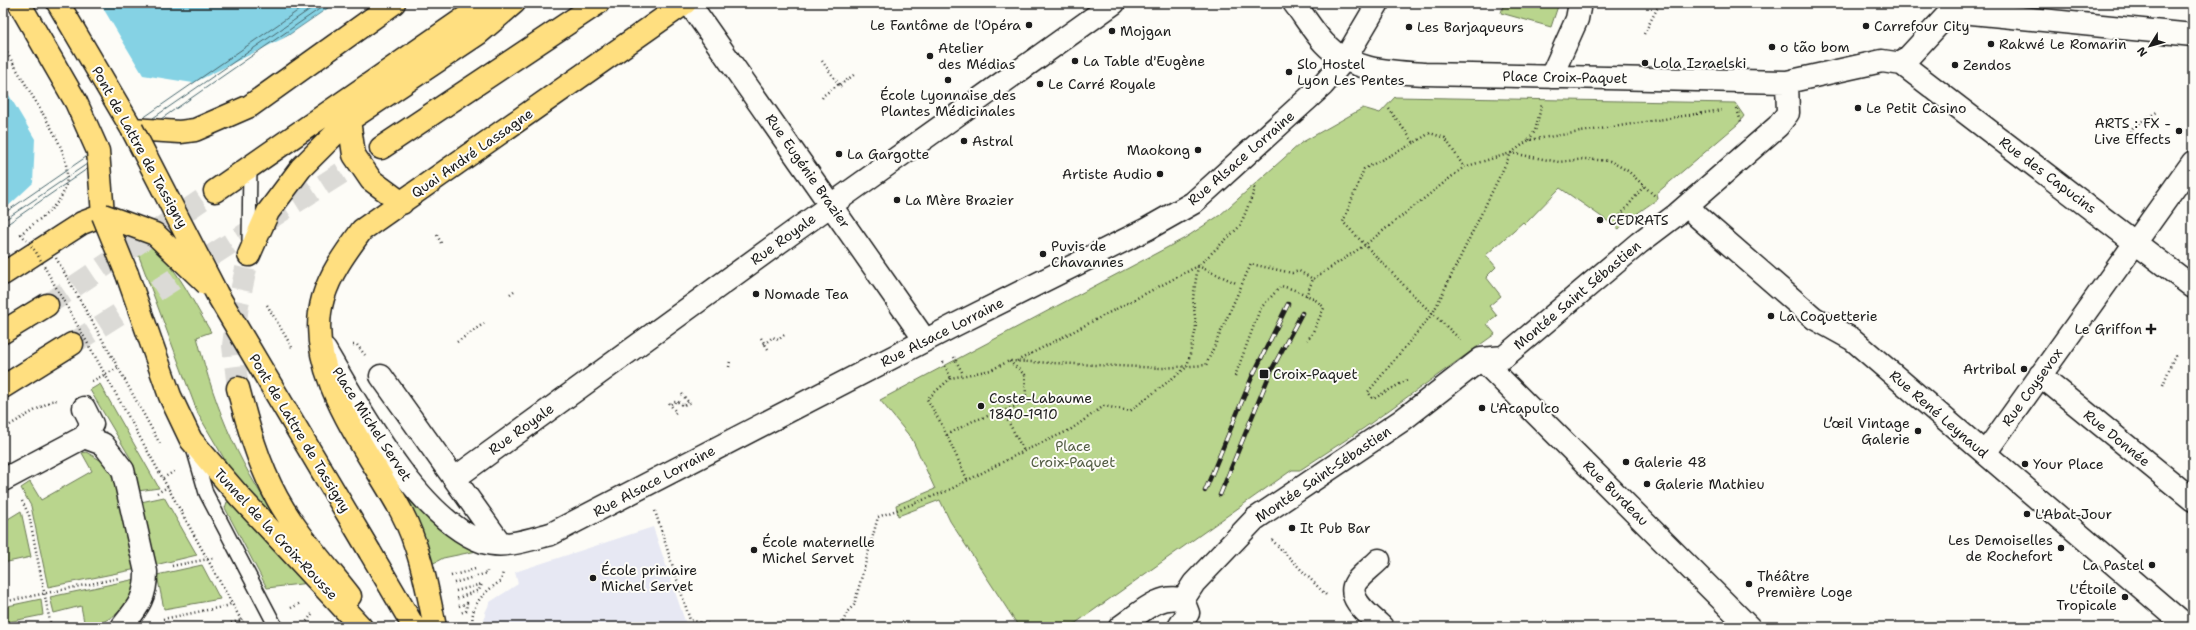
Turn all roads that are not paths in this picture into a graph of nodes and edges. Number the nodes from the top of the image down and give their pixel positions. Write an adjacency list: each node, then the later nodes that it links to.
1 (19, 3): 28 (main road)
2 (58, 3): 20 (main road, Pont de Lattre de Tassigny)
3 (394, 3): 20 (main road)
4 (495, 3): 23 (main road)
5 (514, 3): 19 (main road)
6 (598, 3): 21 (main road)
7 (685, 3): 25 (main road, Quai André Lassagne)
8 (689, 3): 26 (street, Rue Eugénie Brazier)
9 (1114, 3): 26 (street, Rue Royale)
10 (1294, 3): 15 (street, Place Croix-Paquet)
11 (1378, 3): 15 (street, Rue Alsace Lorraine)
12 (1580, 3): 17 (street)
13 (1948, 7): 14 (street); 16 (street)
14 (2193, 36)
15 (1345, 59): 17 (street, Place Croix-Paquet); 36 (street, Rue Alsace Lorraine)
16 (1902, 64): 18 (street, Place Croix-Paquet); 29 (street, Rue des Capucins)
17 (1551, 77): 18 (street, Place Croix-Paquet)
18 (1788, 82): 27 (street)
19 (349, 120): 25 (main road); 30 (main road)
20 (132, 129): 33 (main road, Pont de Lattre de Tassigny, bridge)
21 (381, 148)
22 (2193, 162): 29 (street, Rue Coysevox)
23 (250, 165): 24 (main road); 30 (lane)
24 (215, 191)
25 (402, 203): 38 (main road, Quai André Lassagne)
26 (831, 205): 36 (street, Rue Eugénie Brazier); 48 (street, Rue Royale)
27 (1688, 205): 39 (street, Montée Saint Sébastien); 47 (street, Rue René Leynaud)
28 (103, 215): 31 (main road); 33 (main road, Pont de Lattre de Tassigny, bridge); 46 (main road, Tunnel de la Croix-Rousse, bridge)
29 (2136, 244): 32 (street, Rue des Capucins); 40 (street, Rue Coysevox)
30 (249, 255)
31 (3, 274)
32 (2193, 287)
33 (217, 294): 58 (main road, Pont de Lattre de Tassigny, bridge)
34 (47, 305): 35 (main road)
35 (3, 332)
36 (925, 340): 51 (street, Rue Alsace Lorraine)
37 (72, 344): 42 (main road)
38 (321, 344): 51 (street, Place Michel Servet); 59 (main road)
39 (1474, 352): 53 (street, Montée Saint-Sébastien); 63 (street, Rue Burdeau)
40 (2040, 375): 47 (street, Rue Coysevox); 50 (street, Rue Donnée)
41 (381, 376): 48 (street)
42 (3, 387)
43 (238, 388): 57 (main road, Tunnel de la Croix-Rousse)
44 (84, 408): 45 (street)
45 (84, 437): 49 (street); 54 (street)
46 (191, 440): 55 (lane); 56 (main road, Tunnel de la Croix-Rousse)
47 (1985, 453): 64 (street, Rue René Leynaud)
48 (454, 478): 51 (street)
49 (3, 480)
50 (2193, 500)
51 (500, 544)
52 (1379, 560): 62 (street)
53 (1183, 600): 60 (street); 61 (street)
54 (122, 627)
55 (276, 627)
56 (361, 627)
57 (372, 627)
58 (414, 627)
59 (435, 627)
60 (1120, 627)
61 (1179, 627)
62 (1382, 627)
63 (1749, 627)
64 (2187, 627)

